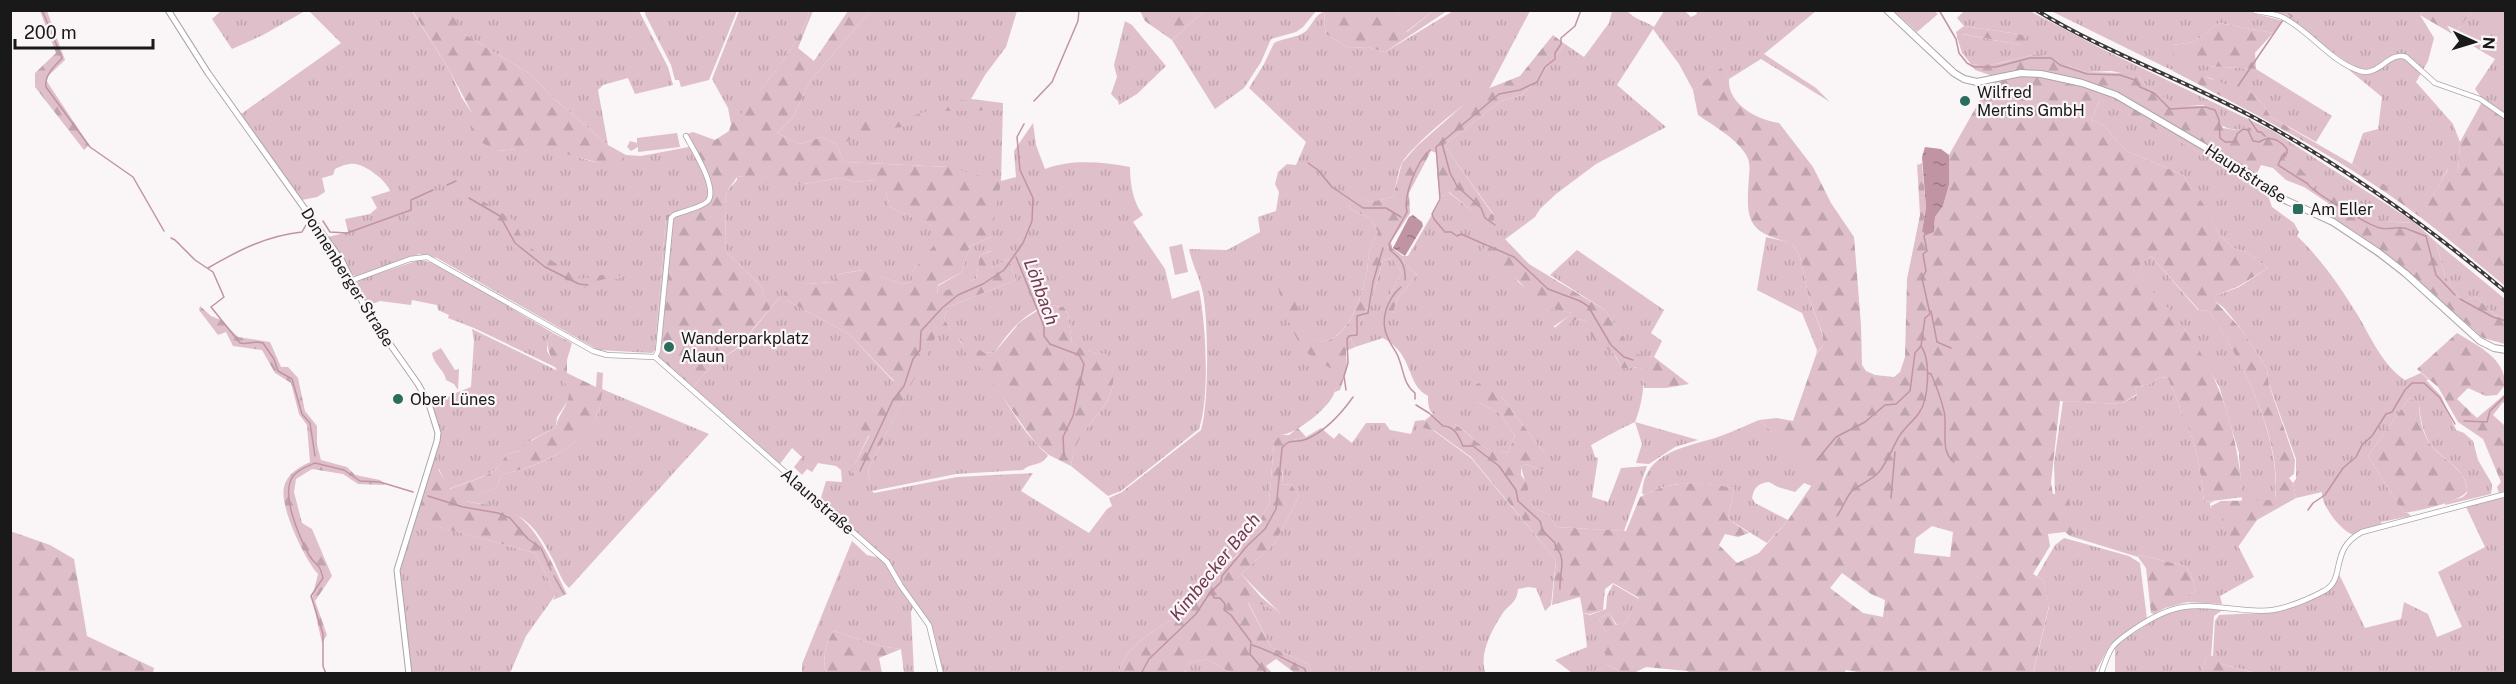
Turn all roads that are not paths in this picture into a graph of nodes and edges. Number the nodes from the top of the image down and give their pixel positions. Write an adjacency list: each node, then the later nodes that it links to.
1 (168, 10): 6 (street, Donnenberger Straße)
2 (1887, 10): 7 (main road, Hauptstraße)
3 (2253, 10): 4 (street)
4 (2505, 117)
5 (686, 136): 8 (street)
6 (352, 280): 8 (street); 10 (street, Donnenberger Straße)
7 (2505, 350)
8 (655, 357): 11 (street, Alaunstraße)
9 (2505, 494): 12 (street)
10 (409, 674)
11 (940, 674)
12 (2101, 674)

